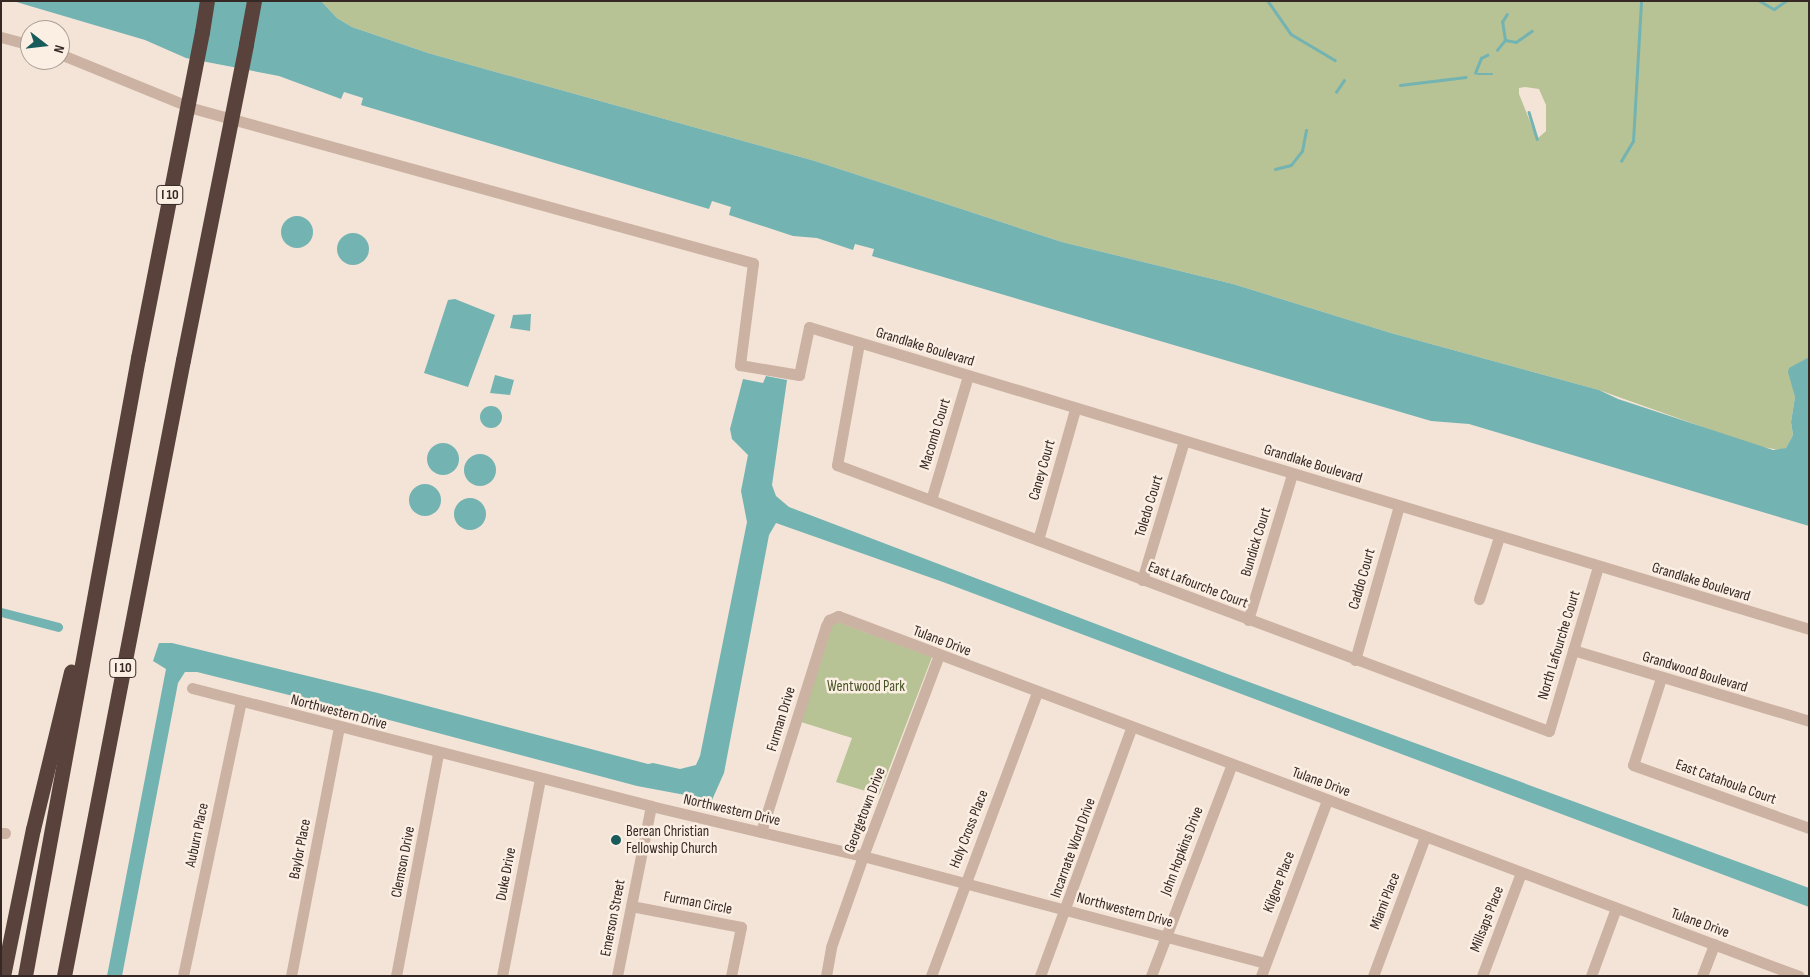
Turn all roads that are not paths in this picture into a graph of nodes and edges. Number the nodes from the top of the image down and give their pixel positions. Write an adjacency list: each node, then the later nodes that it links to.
1 (207, 1): 17 (highway, I 10, bridge)
2 (254, 1): 52 (highway, I 10, bridge)
3 (1, 37): 4 (street)
4 (20, 42)
5 (70, 58): 6 (street, Grandlake Boulevard)
6 (859, 343): 7 (street, Grandlake Boulevard); 11 (street, East Lafourche Court)
7 (968, 376): 8 (street, Grandlake Boulevard); 11 (street, Macomb Court)
8 (1076, 409): 9 (street, Grandlake Boulevard); 14 (street, Caney Court)
9 (1184, 441): 10 (street, Grandlake Boulevard); 16 (street, Toledo Court)
10 (1292, 474): 12 (street, Grandlake Boulevard); 20 (street, Bundick Court)
11 (931, 500): 14 (street, East Lafourche Court)
12 (1399, 506): 13 (street, Grandlake Boulevard); 24 (street, Caddo Court)
13 (1499, 537): 15 (street, Grandlake Boulevard); 18 (street)
14 (1038, 540): 16 (street, East Lafourche Court)
15 (1598, 567): 21 (street, Grandlake Boulevard); 22 (street, North Lafourche Court)
16 (1142, 580): 20 (street, East Lafourche Court)
17 (96, 581): 50 (highway); 51 (highway, I 10)
18 (1479, 599)
19 (833, 617): 23 (street, Tulane Drive); 39 (street, Furman Drive)
20 (1248, 620): 24 (street, East Lafourche Court)
21 (1809, 629)
22 (1573, 650): 25 (street, Grandwood Boulevard); 32 (street, North Lafourche Court)
23 (938, 656): 27 (street, Tulane Drive); 41 (street, Georgetown Drive)
24 (1354, 660): 32 (street, East Lafourche Court)
25 (1661, 678): 29 (street, Grandwood Boulevard); 38 (street, East Catahoula Court)
26 (192, 688): 28 (street, Northwestern Drive)
27 (1037, 693): 31 (street, Tulane Drive); 43 (street, Holy Cross Place)
28 (241, 701): 30 (street, Northwestern Drive); 53 (street, Auburn Place)
29 (1809, 721)
30 (339, 727): 33 (street, Northwestern Drive); 54 (street, Baylor Place)
31 (1131, 729): 34 (street, Tulane Drive); 46 (street, Incarnate Word Drive)
32 (1549, 731)
33 (438, 753): 35 (street, Northwestern Drive); 55 (street, Clemson Drive)
34 (1231, 766): 36 (street, Tulane Drive); 47 (street, John Hopkins Drive)
35 (540, 778): 37 (street, Northwestern Drive); 56 (street, Duke Drive)
36 (1327, 800): 40 (street, Tulane Drive); 49 (street, Kilgore Place)
37 (651, 806): 39 (street, Northwestern Drive); 44 (street, Emerson Street)
38 (1809, 828)
39 (761, 832): 41 (street, Northwestern Drive)
40 (1425, 837): 42 (street, Tulane Drive); 64 (street, Miami Place)
41 (863, 856): 43 (street, Northwestern Drive); 59 (street, Georgetown Drive)
42 (1521, 873): 45 (street, Tulane Drive); 65 (street, Millsaps Place)
43 (964, 883): 46 (street, Northwestern Drive); 60 (street, Holy Cross Place)
44 (631, 906): 57 (street, Emerson Street); 58 (street, Furman Circle)
45 (1616, 908): 48 (street, Tulane Drive); 66 (street)
46 (1066, 910): 47 (street, Northwestern Drive); 61 (street, Incarnate Word Drive)
47 (1165, 937): 49 (street, Northwestern Drive); 62 (street, John Hopkins Drive)
48 (1714, 944): 67 (street); 68 (street, Tulane Drive)
49 (1265, 963): 63 (street, Kilgore Place)
50 (3, 976)
51 (25, 976)
52 (64, 976)
53 (184, 976)
54 (291, 976)
55 (396, 976)
56 (502, 976)
57 (617, 976)
58 (731, 976)
59 (826, 976)
60 (931, 976)
61 (1040, 976)
62 (1151, 976)
63 (1261, 976)
64 (1373, 976)
65 (1482, 976)
66 (1591, 976)
67 (1702, 976)
68 (1799, 976)

